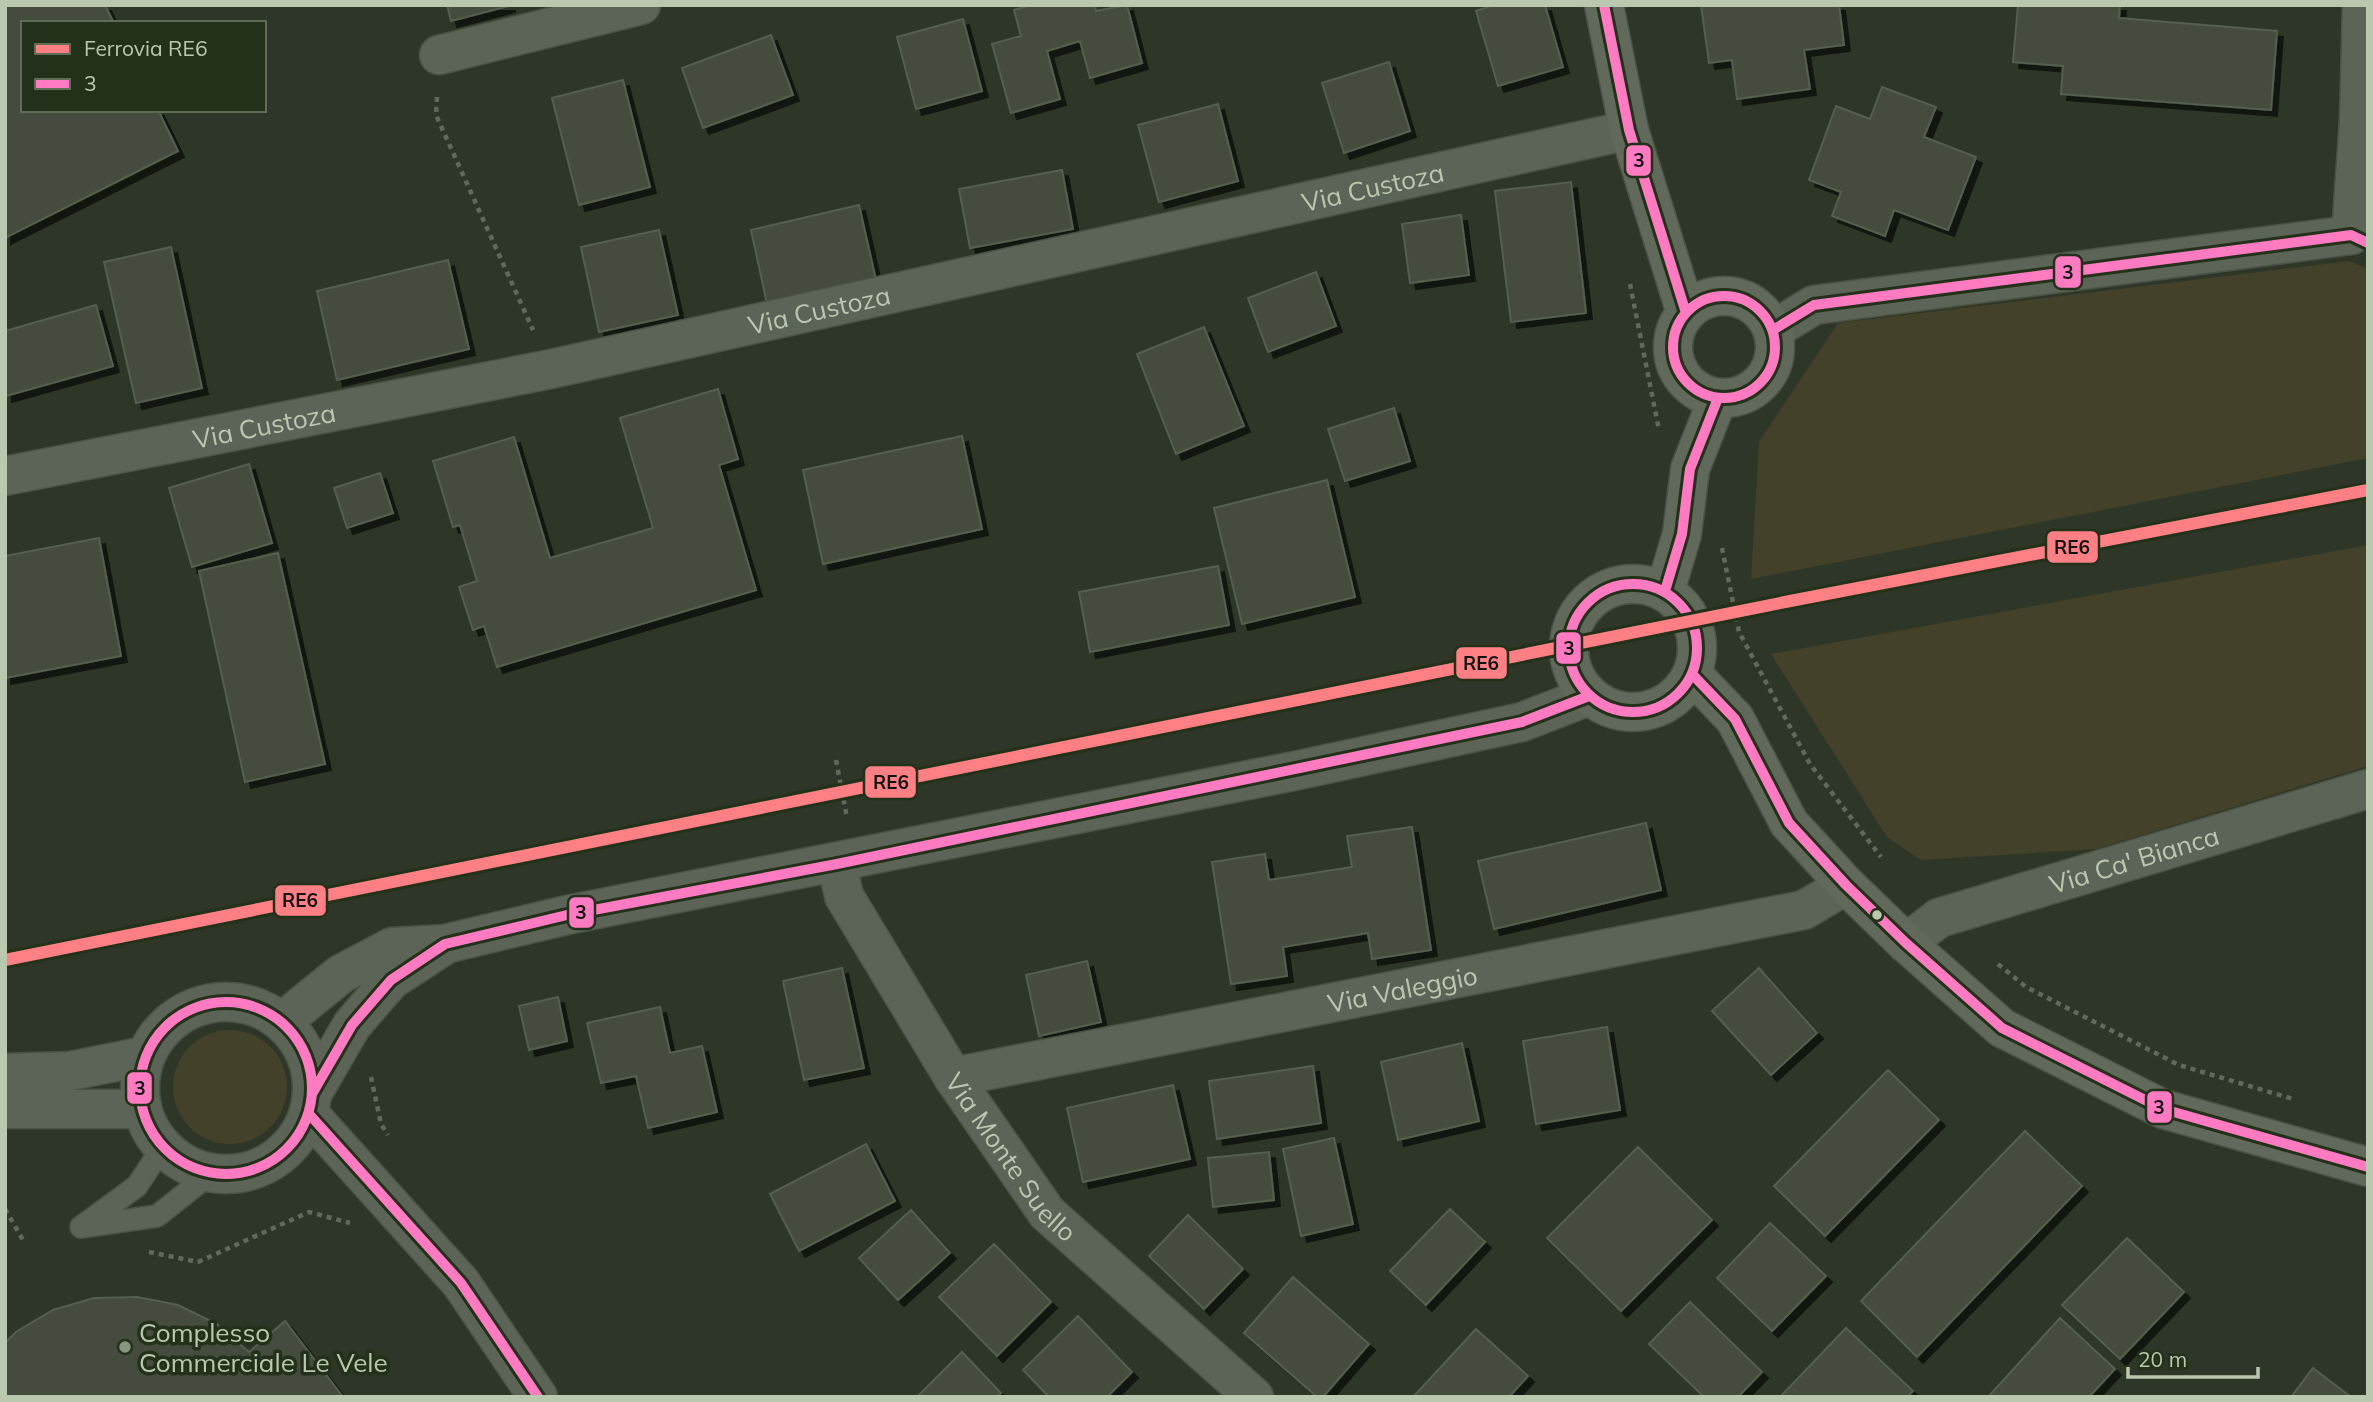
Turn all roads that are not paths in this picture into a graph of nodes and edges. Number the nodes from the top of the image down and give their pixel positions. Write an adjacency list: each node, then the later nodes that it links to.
1 (641, 5): 4 (street)
2 (1604, 5): 6 (street)
3 (2362, 5): 7 (street)
4 (580, 12): 5 (street)
5 (439, 55)
6 (1629, 130): 8 (street); 11 (street, Via Custoza)
7 (2359, 239): 9 (street)
8 (1686, 313): 9 (street); 10 (street)
9 (1773, 330): 10 (street)
10 (1718, 398): 12 (street)
11 (5, 476)
12 (1665, 591): 13 (street); 14 (street)
13 (1692, 674): 14 (street); 17 (street)
14 (1589, 696): 16 (street)
15 (2368, 789): 18 (street, Via Ca' Bianca)
16 (846, 861): 19 (street); 24 (street, Via Monte Suello)
17 (1846, 885): 18 (street); 24 (street, Via Valeggio)
18 (1906, 943): 30 (street)
19 (445, 944): 20 (street); 26 (street)
20 (283, 1021): 21 (street); 26 (street)
21 (145, 1056): 22 (street); 28 (street)
22 (70, 1070): 23 (street); 25 (street)
23 (5, 1073)
24 (953, 1077): 33 (street, Via Monte Suello)
25 (5, 1102)
26 (311, 1104): 31 (street); 32 (street)
27 (5, 1109): 28 (street)
28 (141, 1109): 29 (street)
29 (162, 1148): 31 (street); 31 (lane)
30 (2368, 1167)
31 (211, 1174)
32 (538, 1397)
33 (1254, 1397)

